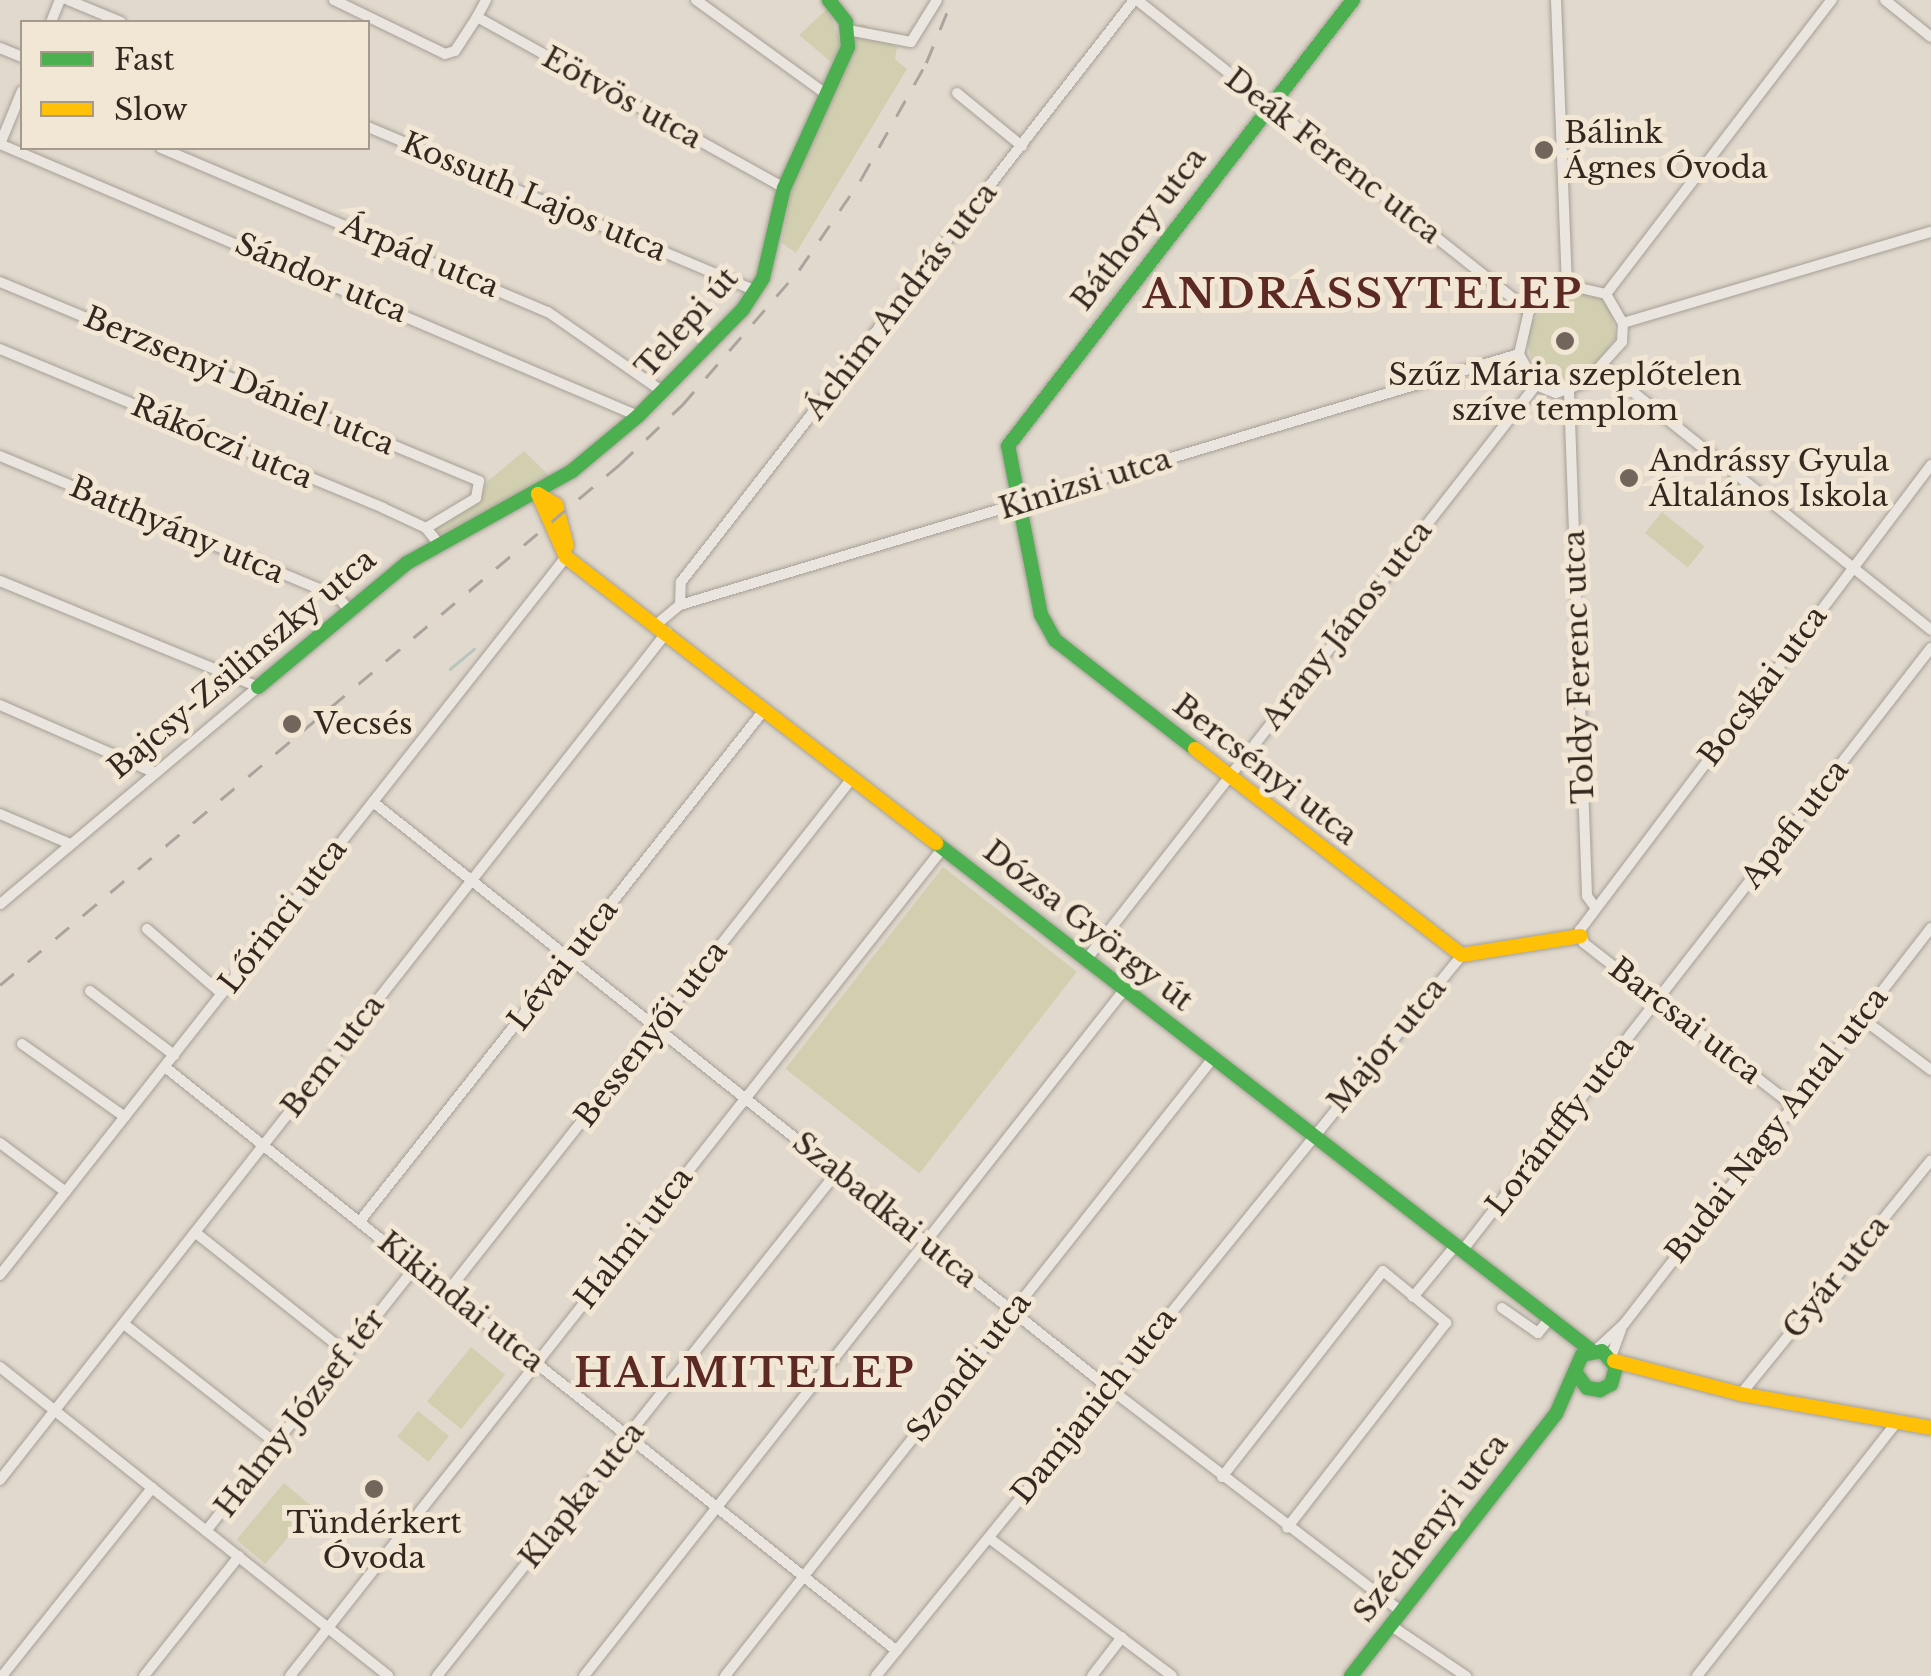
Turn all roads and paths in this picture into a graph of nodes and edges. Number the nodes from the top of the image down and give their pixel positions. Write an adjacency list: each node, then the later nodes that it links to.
1 (68, 0): 13 (street)
2 (334, 0): 12 (street)
3 (486, 0): 12 (street)
4 (696, 0): 17 (street)
5 (828, 0): 14 (main road)
6 (936, 0): 14 (street)
7 (1135, 0): 19 (street, Deák Ferenc utca); 22 (street, Áchim András utca)
8 (1353, 0): 19 (main road, Báthory utca)
9 (1556, 0): 27 (street)
10 (1832, 0): 29 (street)
11 (1885, 0): 15 (street)
12 (477, 16): 24 (street, Eötvös utca)
13 (117, 20)
14 (848, 30): 17 (main road, Telepi út)
15 (1931, 37)
16 (957, 93): 22 (street)
17 (826, 94): 24 (main road, Telepi út)
18 (20, 96): 21 (street)
19 (1270, 106): 30 (street, Deák Ferenc utca); 44 (main road, Báthory utca)
20 (370, 127): 28 (street, Kossuth Lajos utca)
21 (0, 144): 38 (street, Sándor utca)
22 (1022, 146): 51 (street, Áchim András utca)
23 (166, 150): 36 (street, Árpád utca)
24 (784, 188): 28 (main road, Telepi út)
25 (1931, 232): 31 (street)
26 (0, 282): 45 (street, Berzsenyi Dániel utca)
27 (1567, 285): 29 (street); 30 (street)
28 (756, 291): 36 (main road, Telepi út)
29 (1606, 294): 31 (street)
30 (1530, 311): 33 (street)
31 (1624, 323): 34 (street)
32 (0, 349): 45 (street, Rákóczi utca)
33 (1519, 354): 35 (street); 44 (street, Kinizsi utca)
34 (1603, 368): 37 (street); 48 (street)
35 (1536, 385): 37 (street); 61 (street, Arany János utca)
36 (663, 392): 38 (main road, Telepi út)
37 (1569, 392): 68 (street, Toldy Ferenc utca)
38 (638, 416): 41 (main road, Telepi út)
39 (0, 456): 52 (street, Batthyány utca)
40 (1931, 465): 48 (street, Bocskai utca)
41 (572, 472): 42 (main road, Telepi út); 43 (main road)
42 (538, 494): 43 (main road); 46 (main road, Bajcsy-Zsilinszky utca); 47 (main road)
43 (556, 505): 49 (main road, Dózsa György út)
44 (1016, 505): 51 (street, Kinizsi utca); 61 (main road, Bercsényi utca)
45 (426, 528): 46 (street)
46 (438, 544): 52 (main road, Bajcsy-Zsilinszky utca)
47 (566, 557): 49 (main road, Dózsa György út); 62 (street, Lőrinci utca)
48 (1852, 568): 54 (street); 68 (street, Bocskai utca)
49 (594, 575): 53 (main road, Dózsa György út)
50 (0, 580): 56 (street)
51 (680, 605): 53 (street, Kinizsi utca)
52 (349, 610): 56 (main road, Bajcsy-Zsilinszky utca)
53 (662, 628): 58 (main road, Dózsa György út); 66 (street, Bem utca)
54 (1931, 630)
55 (1931, 648): 78 (street, Apafi utca)
56 (258, 686): 59 (street, Bajcsy-Zsilinszky utca)
57 (0, 705): 59 (street)
58 (766, 708): 60 (main road, Dózsa György út); 73 (street, Lévai utca)
59 (156, 772): 64 (street, Bajcsy-Zsilinszky utca)
60 (853, 777): 65 (main road, Dózsa György út); 80 (street, Bessenyői utca)
61 (1226, 778): 72 (main road, Bercsényi utca); 74 (street, Arany János utca)
62 (373, 802): 66 (street, Szabadkai utca); 77 (street, Lőrinci utca)
63 (0, 814): 64 (street)
64 (70, 844): 67 (street, Bajcsy-Zsilinszky utca)
65 (944, 848): 74 (main road, Dózsa György út); 86 (street, Halmi utca)
66 (472, 881): 73 (street, Szabadkai utca); 91 (street, Bem utca)
67 (0, 904)
68 (1594, 907): 71 (street)
69 (1931, 928): 79 (street, Budai Nagy Antal utca)
70 (146, 929): 77 (street)
71 (1580, 936): 72 (main road); 78 (street, Barcsai utca)
72 (1462, 955): 89 (street, Major utca)
73 (569, 958): 80 (street, Szabadkai utca); 95 (street, Lévai utca)
74 (1086, 960): 75 (main road, Dózsa György út)
75 (1124, 990): 83 (main road, Dózsa György út); 97 (street)
76 (90, 992): 82 (street)
77 (222, 994): 82 (street, Lőrinci utca)
78 (1658, 1001): 87 (street, Barcsai utca); 98 (street, Lorántffy utca)
79 (1860, 1017): 85 (street); 87 (street, Budai Nagy Antal utca)
80 (656, 1027): 86 (street, Szabadkai utca); 101 (street, Bessenyői utca)
81 (22, 1044): 88 (street)
82 (174, 1055): 84 (street, Lőrinci utca)
83 (1213, 1058): 89 (main road, Dózsa György út); 104 (street, Szondi utca)
84 (164, 1066): 88 (street, Lőrinci utca); 91 (street, Kikindai utca)
85 (1931, 1070)
86 (745, 1098): 93 (street, Szabadkai utca); 111 (street, Halmi utca)
87 (1792, 1104): 107 (street, Budai Nagy Antal utca)
88 (124, 1117): 94 (street, Lőrinci utca)
89 (1312, 1135): 98 (main road, Dózsa György út); 116 (street, Damjanich utca)
90 (0, 1143): 94 (street)
91 (264, 1144): 95 (street, Kikindai utca); 96 (street, Bem utca)
92 (1931, 1160): 118 (street, Gyár utca)
93 (838, 1172): 97 (street, Szabadkai utca); 123 (street, Klapka utca)
94 (66, 1192): 100 (street, Lőrinci utca)
95 (360, 1221): 99 (street, Kikindai utca)
96 (196, 1233): 106 (street, Bem utca); 109 (street)
97 (926, 1242): 104 (street, Szabadkai utca); 128 (street)
98 (1458, 1249): 102 (street, Lorántffy utca); 105 (main road, Dózsa György út)
99 (416, 1266): 101 (street, Kikindai utca); 109 (street, Halmy József tér)
100 (0, 1275)
101 (448, 1291): 111 (street, Kikindai utca)
102 (1413, 1298): 125 (street); 129 (street)
103 (1502, 1308): 105 (street)
104 (1013, 1312): 116 (street, Szabadkai utca); 133 (street, Szondi utca)
105 (1553, 1321): 108 (main road, Dózsa György út); 113 (main road, Dózsa György út)
106 (124, 1324): 119 (street, Bem utca); 124 (street)
107 (1624, 1324): 108 (street, Budai Nagy Antal utca); 110 (street, Budai Nagy Antal utca)
108 (1594, 1350): 110 (main road); 113 (main road)
109 (348, 1353): 124 (street, Halmy József tér)
110 (1613, 1359): 114 (main road); 115 (main road)
111 (536, 1361): 123 (street, Kikindai utca); 136 (street, Halmi utca)
112 (0, 1367): 119 (street)
113 (1577, 1368): 117 (main road); 120 (main road, Széchenyi utca)
114 (1658, 1375): 115 (main road); 118 (main road)
115 (1614, 1378): 117 (main road)
116 (1108, 1388): 125 (street, Szabadkai utca); 131 (street, Damjanich utca)
117 (1587, 1388): 120 (main road, Széchenyi utca)
118 (1741, 1394): 121 (main road)
119 (55, 1410): 126 (street, Bem utca); 127 (street)
120 (1556, 1414): 134 (main road, Széchenyi utca)
121 (1898, 1422): 122 (main road); 151 (street)
122 (1931, 1428)
123 (629, 1436): 128 (street, Kikindai utca); 144 (street, Klapka utca)
124 (276, 1443): 130 (street, Halmy József tér)
125 (1222, 1477): 129 (street, Szabadkai utca)
126 (0, 1480)
127 (152, 1488): 130 (street); 140 (street)
128 (717, 1506): 133 (street, Kikindai utca); 145 (street)
129 (1288, 1528): 134 (street, Szabadkai utca)
130 (206, 1531): 132 (street, Halmy József tér)
131 (989, 1538): 137 (street); 138 (street, Damjanich utca)
132 (238, 1556): 136 (street, Halmy József tér); 141 (street)
133 (805, 1576): 138 (street, Kikindai utca); 146 (street, Szondi utca)
134 (1401, 1611): 135 (main road, Széchenyi utca)
135 (1390, 1625): 139 (main road, Széchenyi utca); 150 (street)
136 (328, 1628): 142 (street, Halmi utca); 143 (street, Halmy József tér)
137 (1122, 1637): 148 (street); 149 (street)
138 (896, 1651): 147 (street, Damjanich utca)
139 (1359, 1673)
140 (2, 1676)
141 (144, 1676)
142 (290, 1676)
143 (388, 1676)
144 (437, 1676)
145 (584, 1676)
146 (726, 1676)
147 (876, 1676)
148 (1092, 1676)
149 (1172, 1676)
150 (1466, 1676)
151 (1697, 1676)

